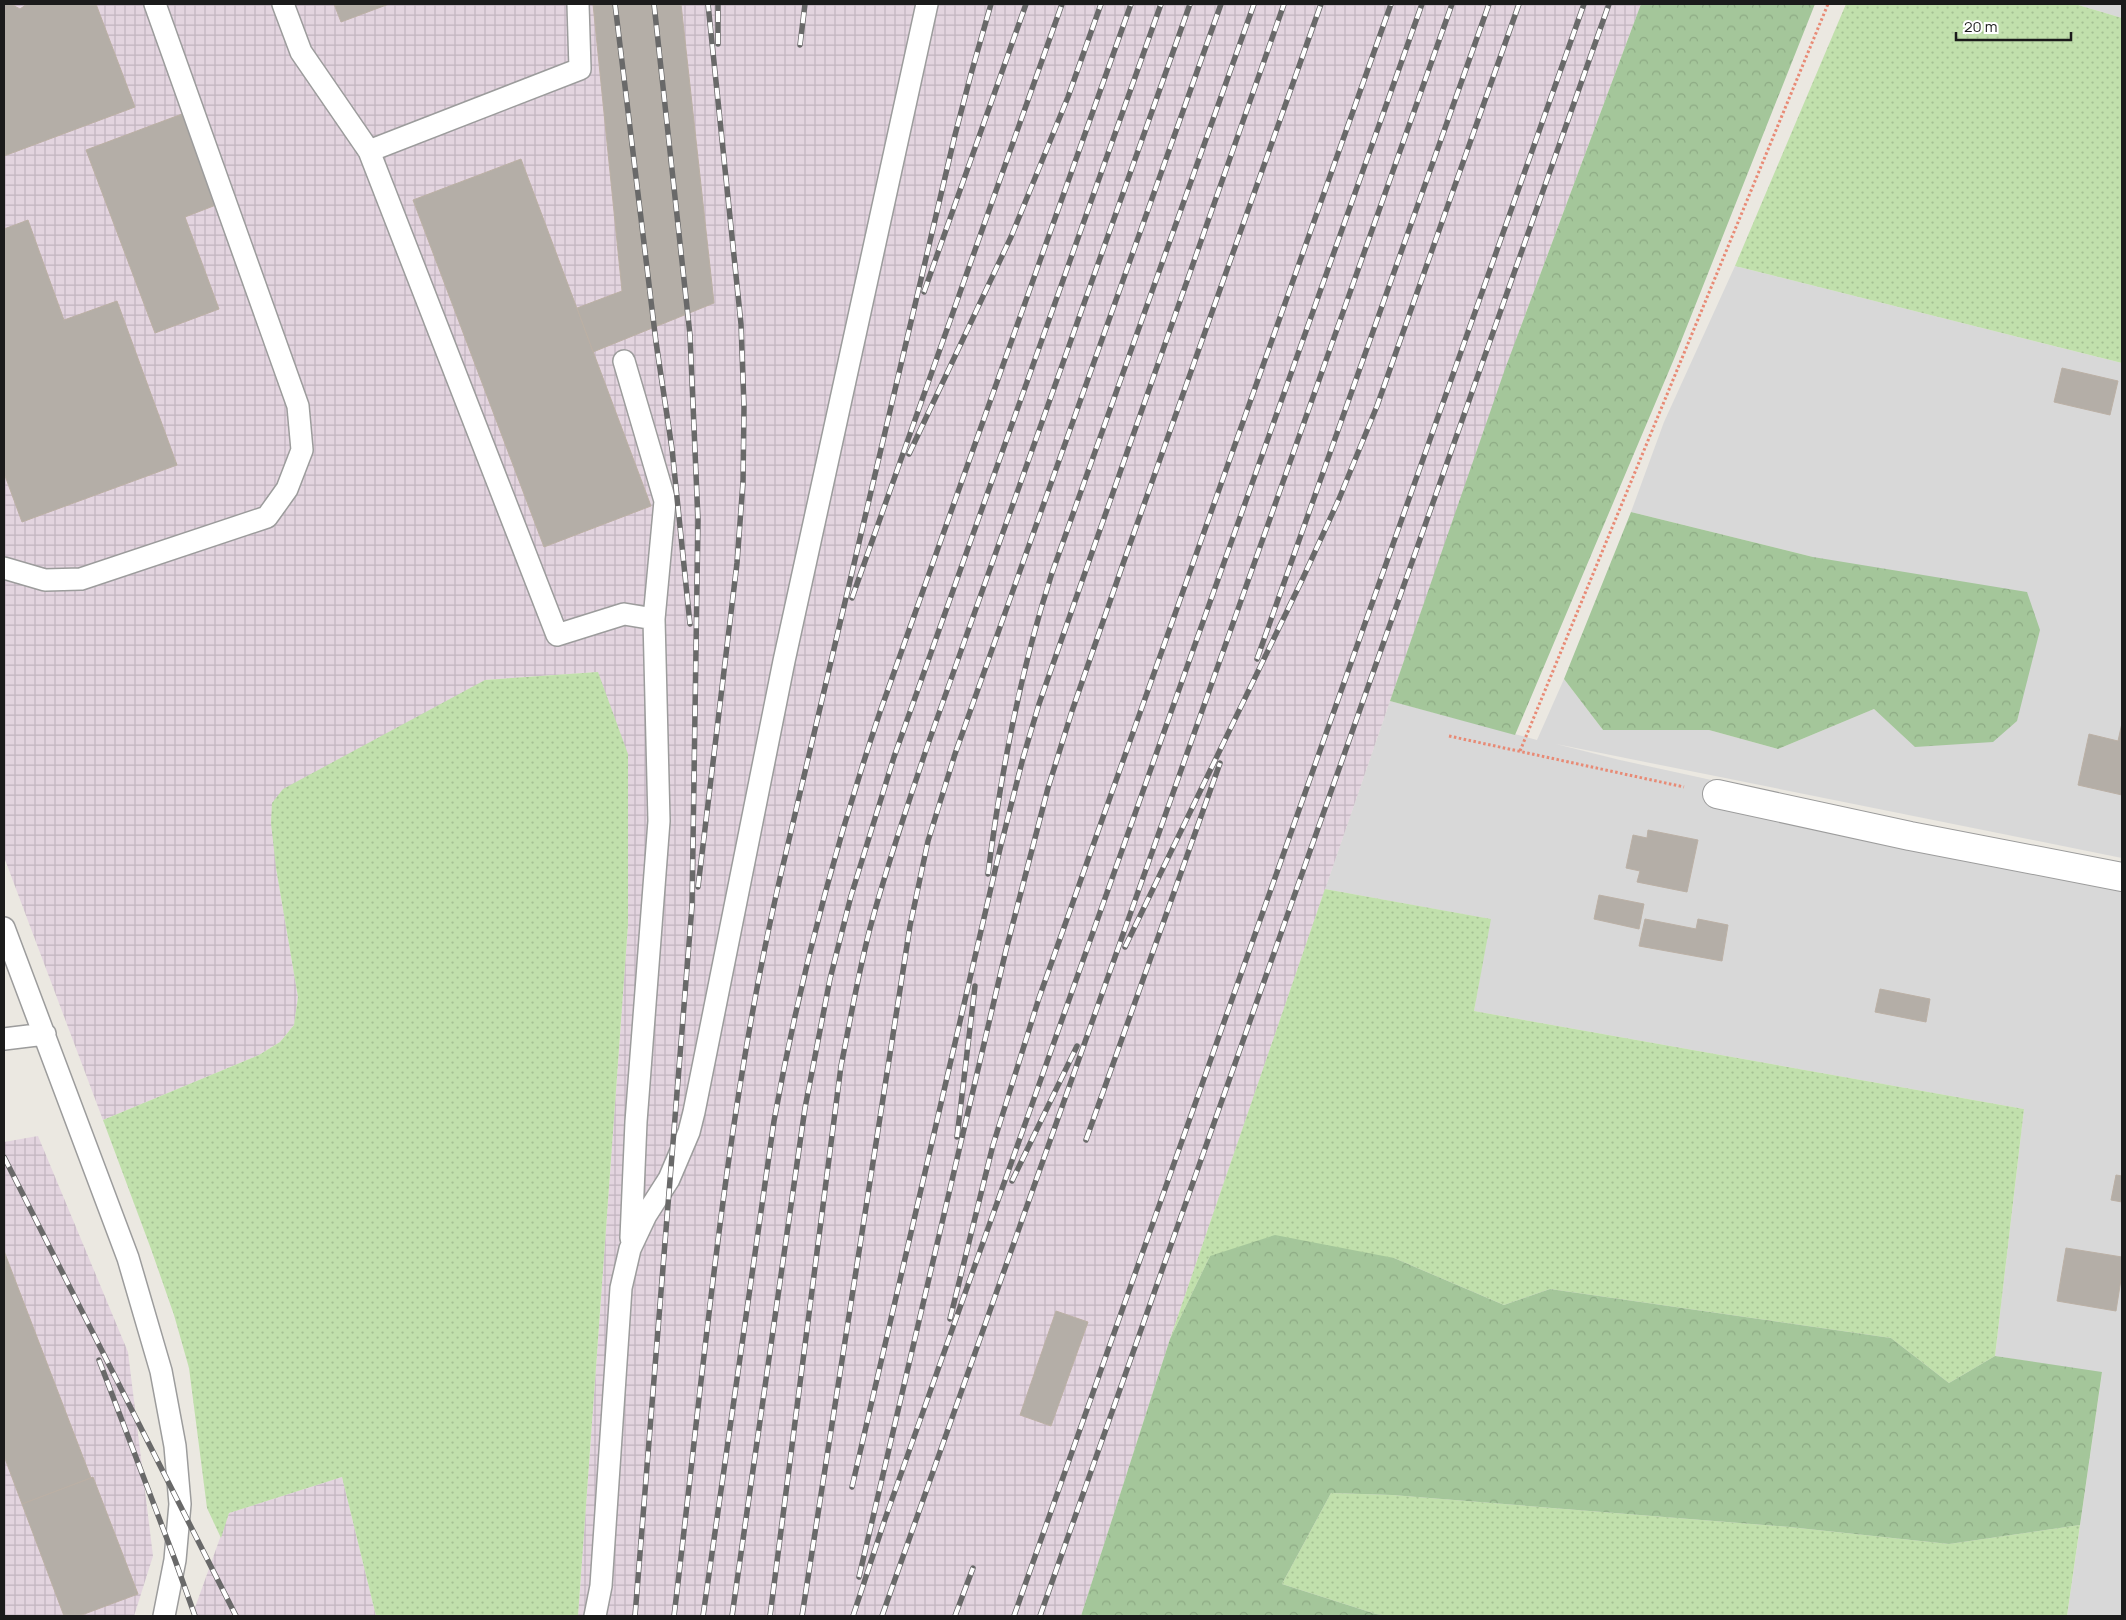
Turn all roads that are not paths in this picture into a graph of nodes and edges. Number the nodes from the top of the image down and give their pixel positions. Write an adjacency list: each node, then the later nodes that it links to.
1 (155, 4): 7 (lane)
2 (283, 4): 5 (lane)
3 (578, 4): 5 (lane)
4 (926, 4): 14 (lane)
5 (369, 151): 8 (lane)
6 (624, 361): 8 (lane)
7 (4, 568)
8 (654, 619): 14 (lane)
9 (1717, 794): 10 (street)
10 (2122, 877)
11 (4, 928): 12 (lane)
12 (45, 1034): 13 (lane); 15 (lane)
13 (4, 1039)
14 (630, 1249): 16 (lane)
15 (164, 1616)
16 (595, 1616)

